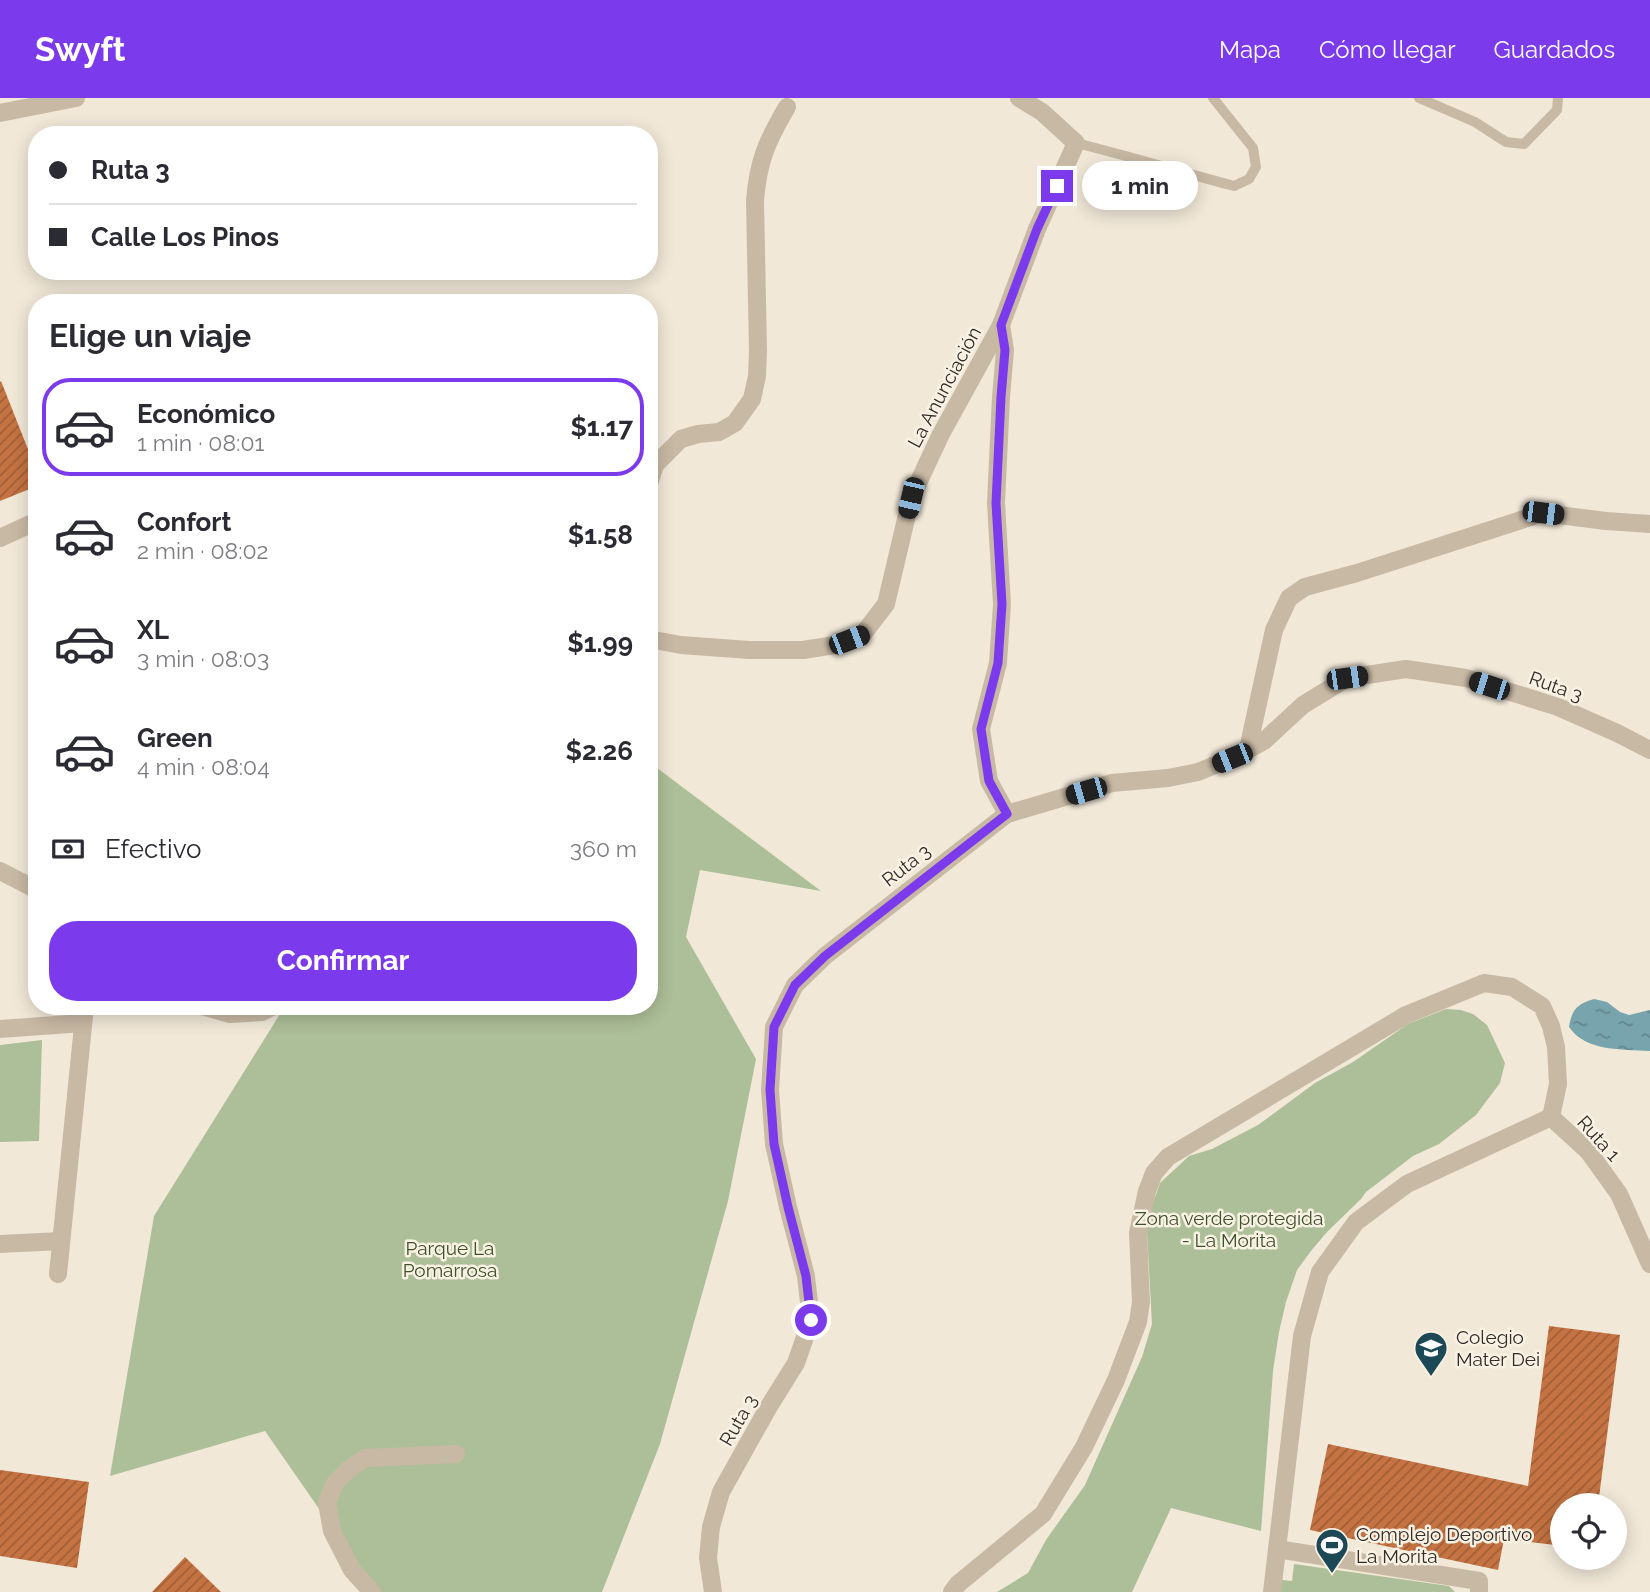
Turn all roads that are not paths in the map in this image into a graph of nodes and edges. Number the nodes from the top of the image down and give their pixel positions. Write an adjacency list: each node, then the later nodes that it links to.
1 (1018, 98): 8 (street)
2 (1213, 98): 8 (lane)
3 (1419, 98): 4 (lane)
4 (1558, 98)
5 (66, 99): 7 (street)
6 (787, 107): 10 (street)
7 (0, 113)
8 (1076, 143): 9 (street, La Anunciación)
9 (1001, 325): 14 (street, La Anunciación); 17 (street)
10 (658, 462)
11 (1650, 524): 15 (street)
12 (28, 525): 13 (street)
13 (0, 538)
14 (658, 641)
15 (1248, 749): 16 (street, Ruta 3); 17 (street, Ruta 3)
16 (1650, 750)
17 (1007, 814): 31 (street, Ruta 3)
18 (0, 871): 19 (street)
19 (28, 885)
20 (78, 1015): 22 (street)
21 (84, 1015): 24 (street)
22 (0, 1029)
23 (1551, 1117): 26 (street, Ruta 1); 29 (street); 32 (street)
24 (61, 1241): 25 (street); 27 (street)
25 (0, 1244)
26 (1650, 1264)
27 (58, 1274)
28 (456, 1454): 30 (street)
29 (1278, 1549): 33 (street); 34 (street)
30 (372, 1592)
31 (713, 1592)
32 (952, 1592)
33 (1272, 1592)
34 (1479, 1592)

